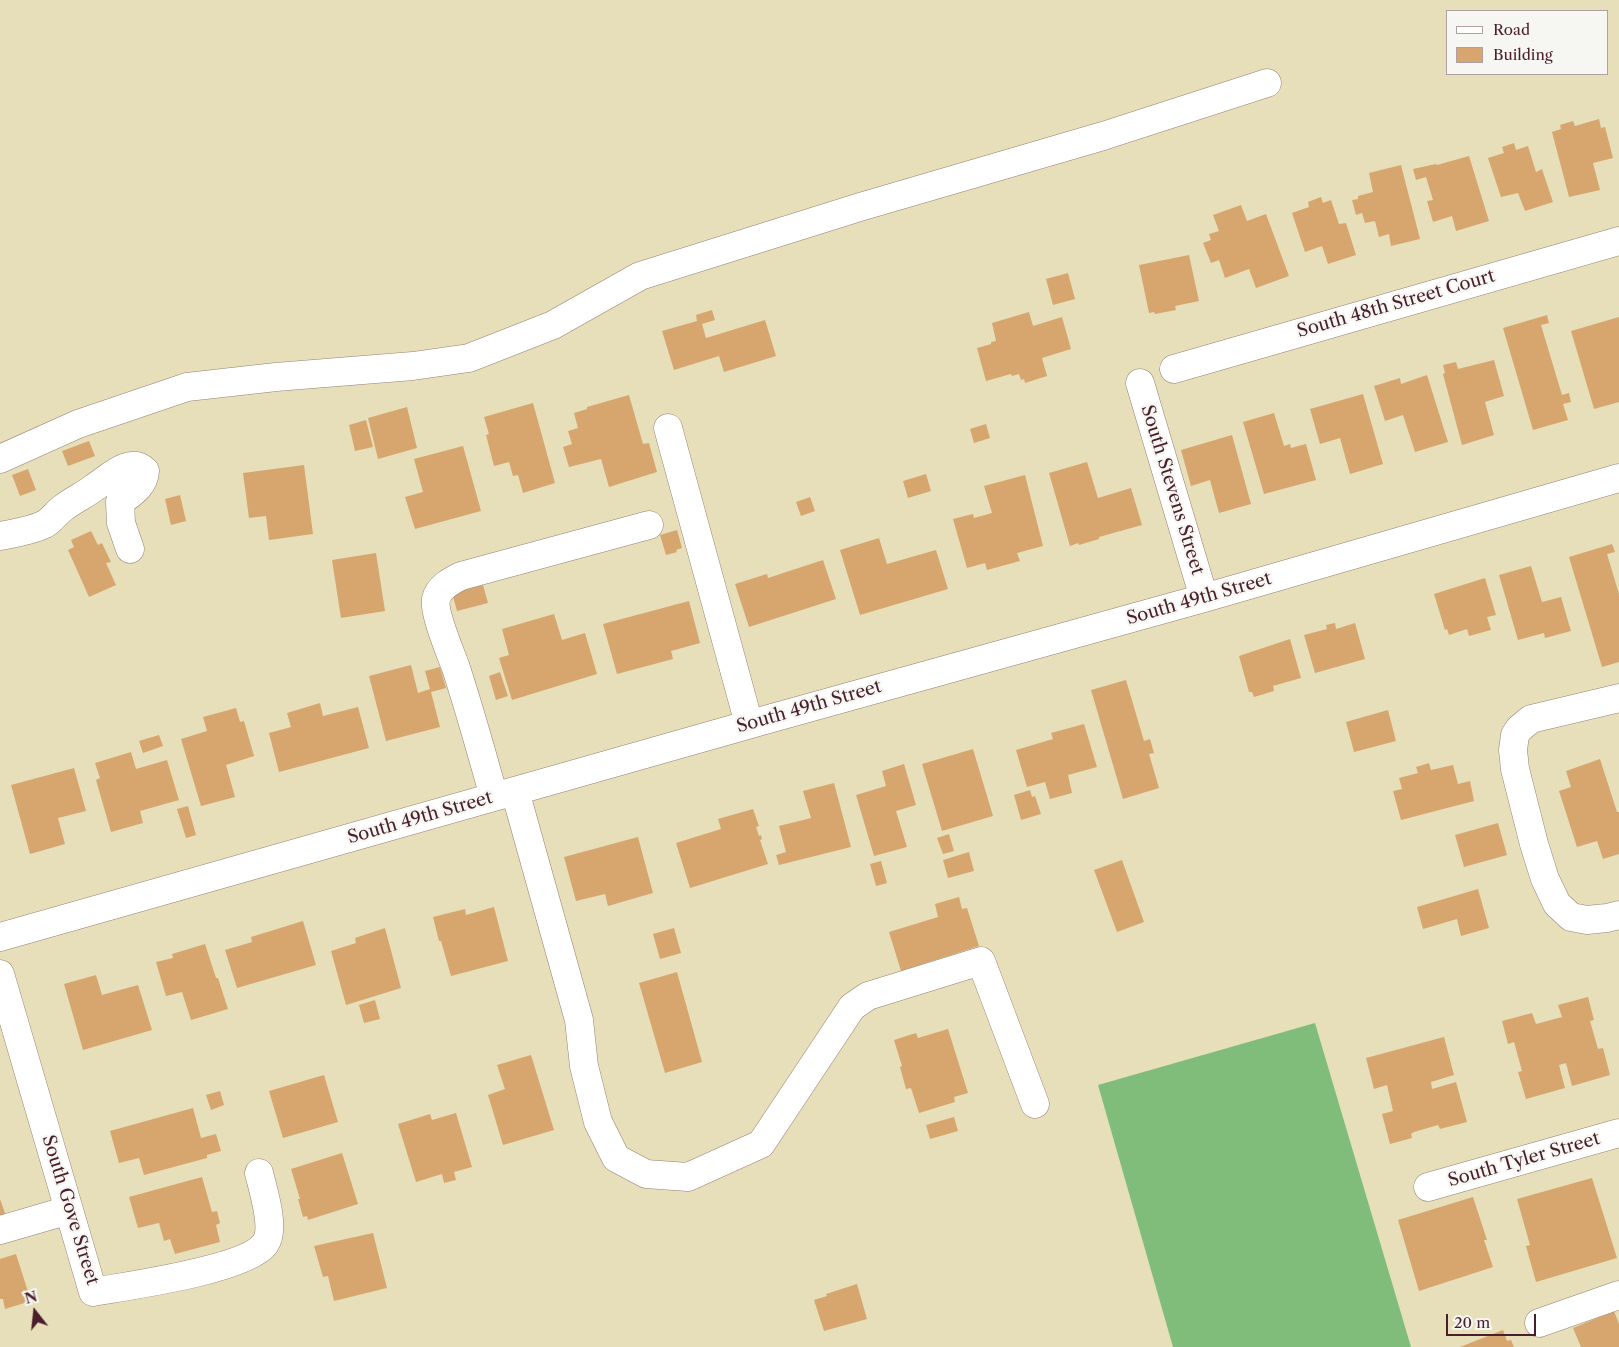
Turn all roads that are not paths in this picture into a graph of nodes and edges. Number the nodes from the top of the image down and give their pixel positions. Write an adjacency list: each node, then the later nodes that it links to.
1 (1267, 83): 6 (street)
2 (1619, 241): 3 (street, South 48th Street Court)
3 (1174, 368)
4 (1140, 382): 11 (street, South Stevens Street)
5 (668, 428): 13 (street)
6 (0, 459)
7 (1619, 478): 11 (street, South 49th Street)
8 (649, 525): 14 (street)
9 (0, 536): 10 (street)
10 (130, 549)
11 (1204, 598): 13 (street, South 49th Street)
12 (1619, 698): 15 (street)
13 (749, 724): 14 (street, South 49th Street)
14 (504, 794): 16 (street, South 49th Street); 18 (street)
15 (1619, 914)
16 (0, 937)
17 (0, 974): 22 (street, South Gove Street)
18 (1035, 1104)
19 (1619, 1133): 21 (street, South Tyler Street)
20 (259, 1173): 22 (street, South Gove Street)
21 (1428, 1187)
22 (69, 1210): 23 (street)
23 (0, 1230)
24 (1619, 1295): 25 (street)
25 (1539, 1323)

